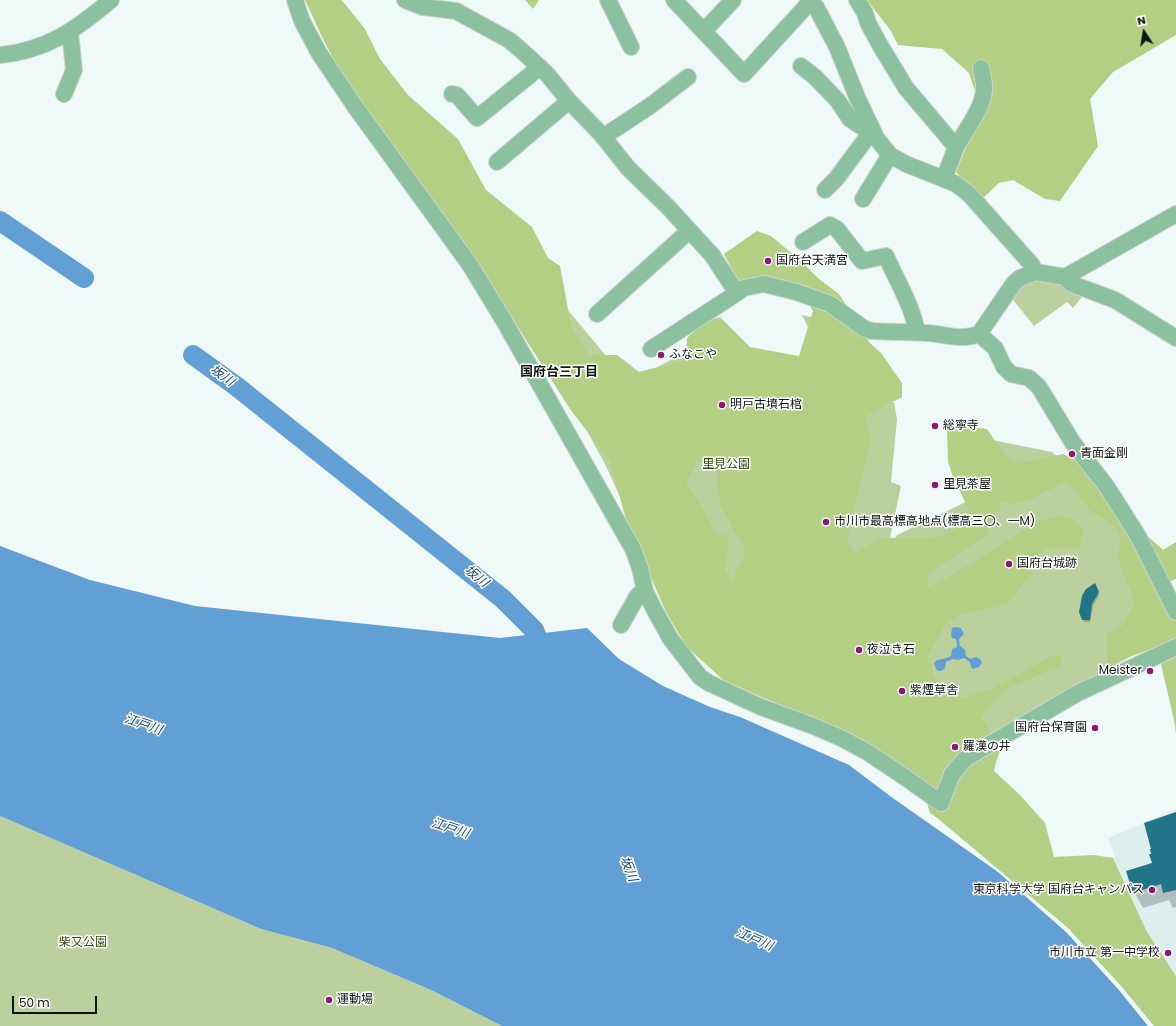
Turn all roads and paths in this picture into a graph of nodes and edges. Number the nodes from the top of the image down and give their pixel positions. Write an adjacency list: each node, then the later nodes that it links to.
1 (111, 0): 10 (street)
2 (295, 0): 39 (street)
3 (405, 0): 14 (street)
4 (608, 0): 11 (street)
5 (674, 0): 9 (street)
6 (733, 0): 9 (street)
7 (857, 0): 22 (street)
8 (810, 1): 9 (street); 20 (street)
9 (704, 31)
10 (70, 32): 12 (street); 17 (street)
11 (631, 47)
12 (0, 55)
13 (800, 66): 20 (street)
14 (540, 67): 18 (street); 19 (street)
15 (981, 68): 22 (street)
16 (688, 77): 21 (street)
17 (64, 94)
18 (452, 94)
19 (569, 102): 21 (street); 24 (street)
20 (874, 136): 23 (street); 26 (street)
21 (603, 137): 29 (street)
22 (956, 147): 25 (street)
23 (890, 155): 25 (street); 27 (street)
24 (496, 162)
25 (944, 179): 31 (street)
26 (825, 190)
27 (863, 199)
28 (1176, 214): 32 (street)
29 (689, 231): 33 (street); 34 (street)
30 (803, 242): 35 (street)
31 (1035, 272): 32 (street); 36 (street)
32 (1065, 277): 37 (street)
33 (737, 293): 35 (street); 38 (street)
34 (597, 314)
35 (917, 332): 36 (street)
36 (979, 334): 40 (street)
37 (1176, 338)
38 (651, 349)
39 (645, 591): 41 (street); 42 (street)
40 (1176, 612)
41 (621, 625)
42 (1176, 647)

